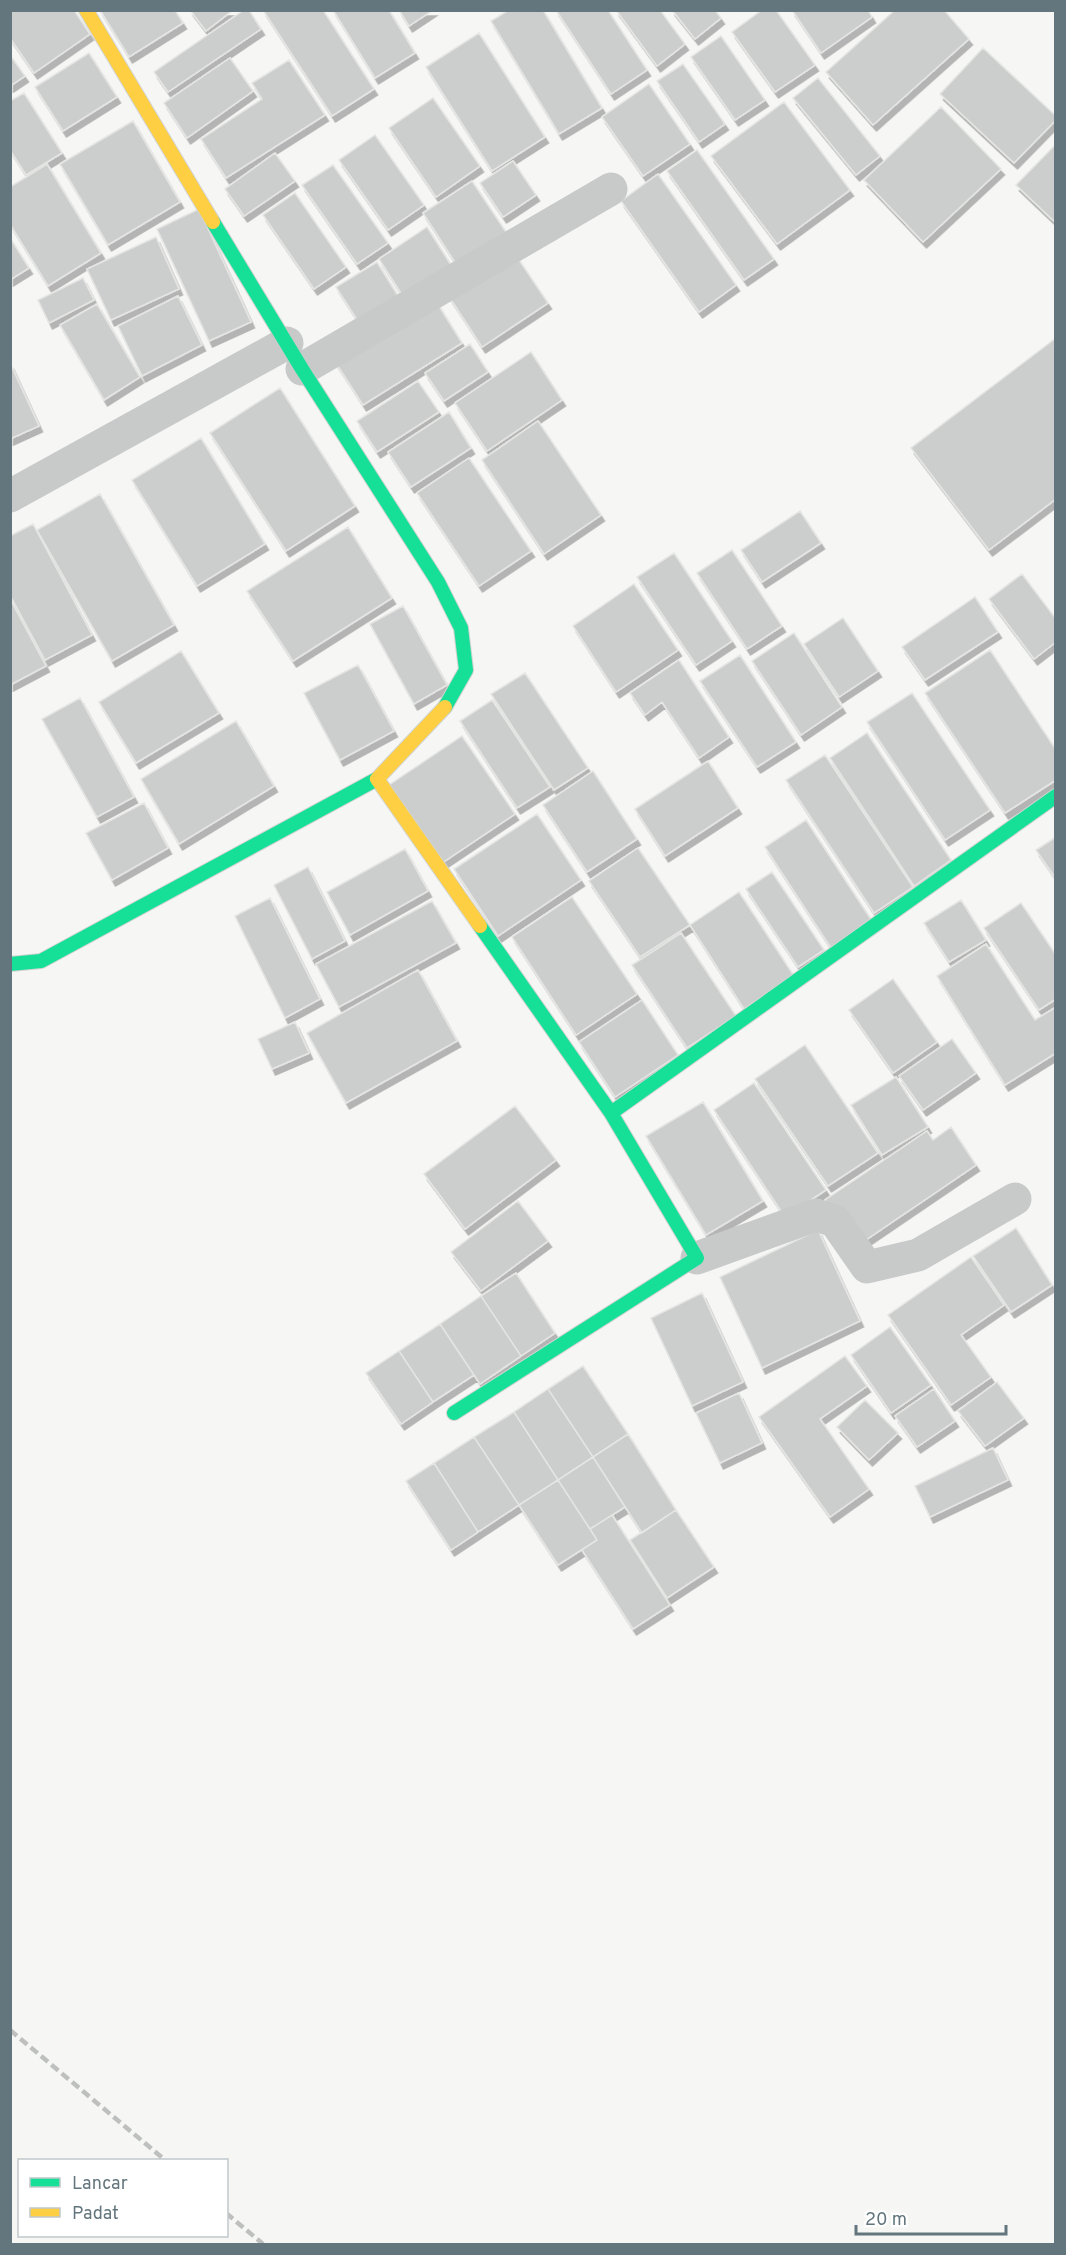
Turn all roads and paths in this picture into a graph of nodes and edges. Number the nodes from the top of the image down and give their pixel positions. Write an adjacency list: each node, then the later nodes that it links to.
1 (86, 10): 3 (street)
2 (611, 189): 3 (street)
3 (295, 356): 4 (street); 5 (street)
4 (10, 496)
5 (377, 780): 7 (street); 8 (street)
6 (1056, 796): 8 (street)
7 (10, 964)
8 (611, 1113): 10 (street)
9 (1015, 1199): 10 (street)
10 (697, 1258): 11 (street)
11 (454, 1413)

